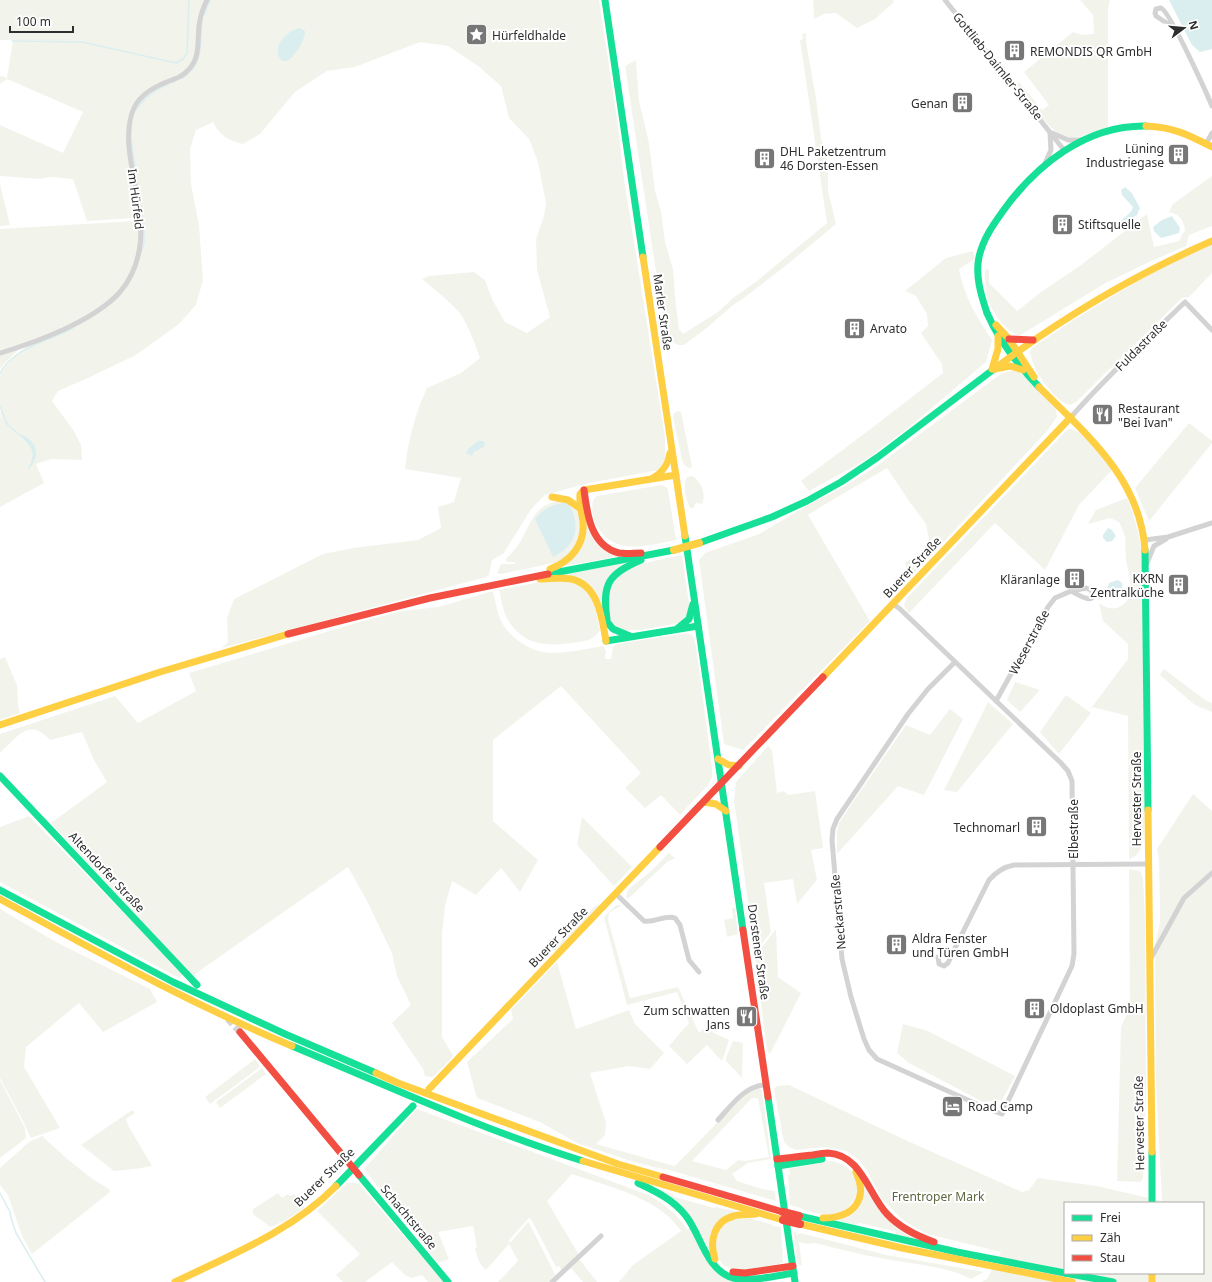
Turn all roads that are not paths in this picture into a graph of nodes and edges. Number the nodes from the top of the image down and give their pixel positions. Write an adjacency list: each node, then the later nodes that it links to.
1 (207, 0): 18 (street, Im Hürfeld)
2 (605, 0): 23 (main road, Marler Straße)
3 (945, 0): 6 (street, Gottlieb-Daimler-Straße)
4 (1174, 28): 5 (street)
5 (1212, 106)
6 (1050, 132): 8 (street, Gottlieb-Daimler-Straße); 10 (street, Gottlieb-Daimler-Straße); 11 (street, Gottlieb-Daimler-Straße)
7 (1212, 133): 9 (street)
8 (1084, 140): 9 (main road); 10 (main road)
9 (1209, 145)
10 (1064, 150): 11 (main road)
11 (1045, 164): 13 (main road)
12 (1212, 241): 16 (main road)
13 (987, 313): 15 (main road); 17 (main road)
14 (1212, 330): 22 (street, Fuldastraße)
15 (997, 333): 19 (main road); 21 (main road)
16 (1037, 338): 17 (main road); 19 (main road); 20 (main road)
17 (1009, 339): 19 (main road)
18 (0, 353)
19 (1015, 353): 20 (main road); 21 (main road)
20 (1026, 369): 21 (main road); 22 (main road)
21 (991, 370): 32 (main road, bridge)
22 (1071, 417): 31 (main road, Hervester Straße); 37 (main road, Buerer Straße)
23 (671, 444): 24 (main road, Marler Straße); 25 (main road)
24 (676, 475): 25 (main road); 36 (main road, Marler Straße)
25 (650, 479): 26 (main road)
26 (584, 490): 28 (main road); 32 (main road)
27 (552, 497): 28 (main road)
28 (581, 509): 34 (main road)
29 (1212, 523): 30 (street)
30 (1168, 537): 31 (street); 33 (street)
31 (1144, 540): 33 (main road, Hervester Straße)
32 (661, 552): 34 (main road); 38 (main road)
33 (1146, 567): 52 (main road, Hervester Straße)
34 (515, 580): 42 (main road); 45 (main road)
35 (1071, 591): 44 (street, Weserstraße)
36 (694, 599): 39 (main road, Marler Straße); 40 (main road)
37 (893, 604): 43 (street, Elbestraße); 47 (main road, Buerer Straße)
38 (608, 623): 41 (main road); 42 (main road)
39 (698, 626): 40 (main road); 46 (main road, Dorstener Straße)
40 (677, 629): 41 (main road)
41 (631, 637): 42 (main road)
42 (606, 641)
43 (954, 662): 44 (street, Elbestraße); 66 (street, Neckarstraße)
44 (996, 701): 53 (street, Elbestraße)
45 (0, 725)
46 (718, 759): 47 (main road); 49 (main road, Dorstener Straße)
47 (739, 766): 49 (main road, Buerer Straße)
48 (0, 776): 61 (main road, Altendorfer Straße)
49 (722, 784): 50 (main road, Buerer Straße); 51 (main road, Dorstener Straße)
50 (704, 802): 51 (main road); 56 (main road, Buerer Straße)
51 (726, 811): 63 (main road, Dorstener Straße)
52 (1148, 864): 53 (street); 59 (main road, Hervester Straße)
53 (1073, 865): 58 (street); 66 (street, Elbestraße)
54 (1212, 873): 59 (street)
55 (0, 890): 72 (main road)
56 (616, 894): 60 (street); 64 (main road, Buerer Straße)
57 (0, 899): 70 (main road)
58 (954, 950)
59 (1150, 961): 71 (main road, Hervester Straße)
60 (699, 972)
61 (197, 985)
62 (240, 1032): 69 (main road)
63 (766, 1085): 67 (street); 68 (main road, Dorstener Straße)
64 (429, 1089)
65 (413, 1106): 69 (main road, Buerer Straße)
66 (1002, 1114)
67 (718, 1120)
68 (778, 1163): 74 (main road); 77 (main road); 78 (main road, Dorstener Straße)
69 (352, 1167): 81 (main road, Buerer Straße); 82 (main road, Schachtstraße)
70 (620, 1173): 73 (main road); 78 (main road)
71 (1152, 1202)
72 (770, 1212): 73 (main road); 75 (main road, bridge)
73 (759, 1213): 78 (main road)
74 (810, 1218): 75 (main road); 77 (main road)
75 (800, 1220): 85 (main road)
76 (601, 1236): 83 (street)
77 (957, 1252): 79 (main road)
78 (793, 1269): 84 (main road, Dorstener Straße)
79 (1064, 1273)
80 (1070, 1274): 86 (main road)
81 (175, 1282)
82 (448, 1282)
83 (552, 1282)
84 (795, 1282)
85 (1072, 1282)
86 (1113, 1282)

